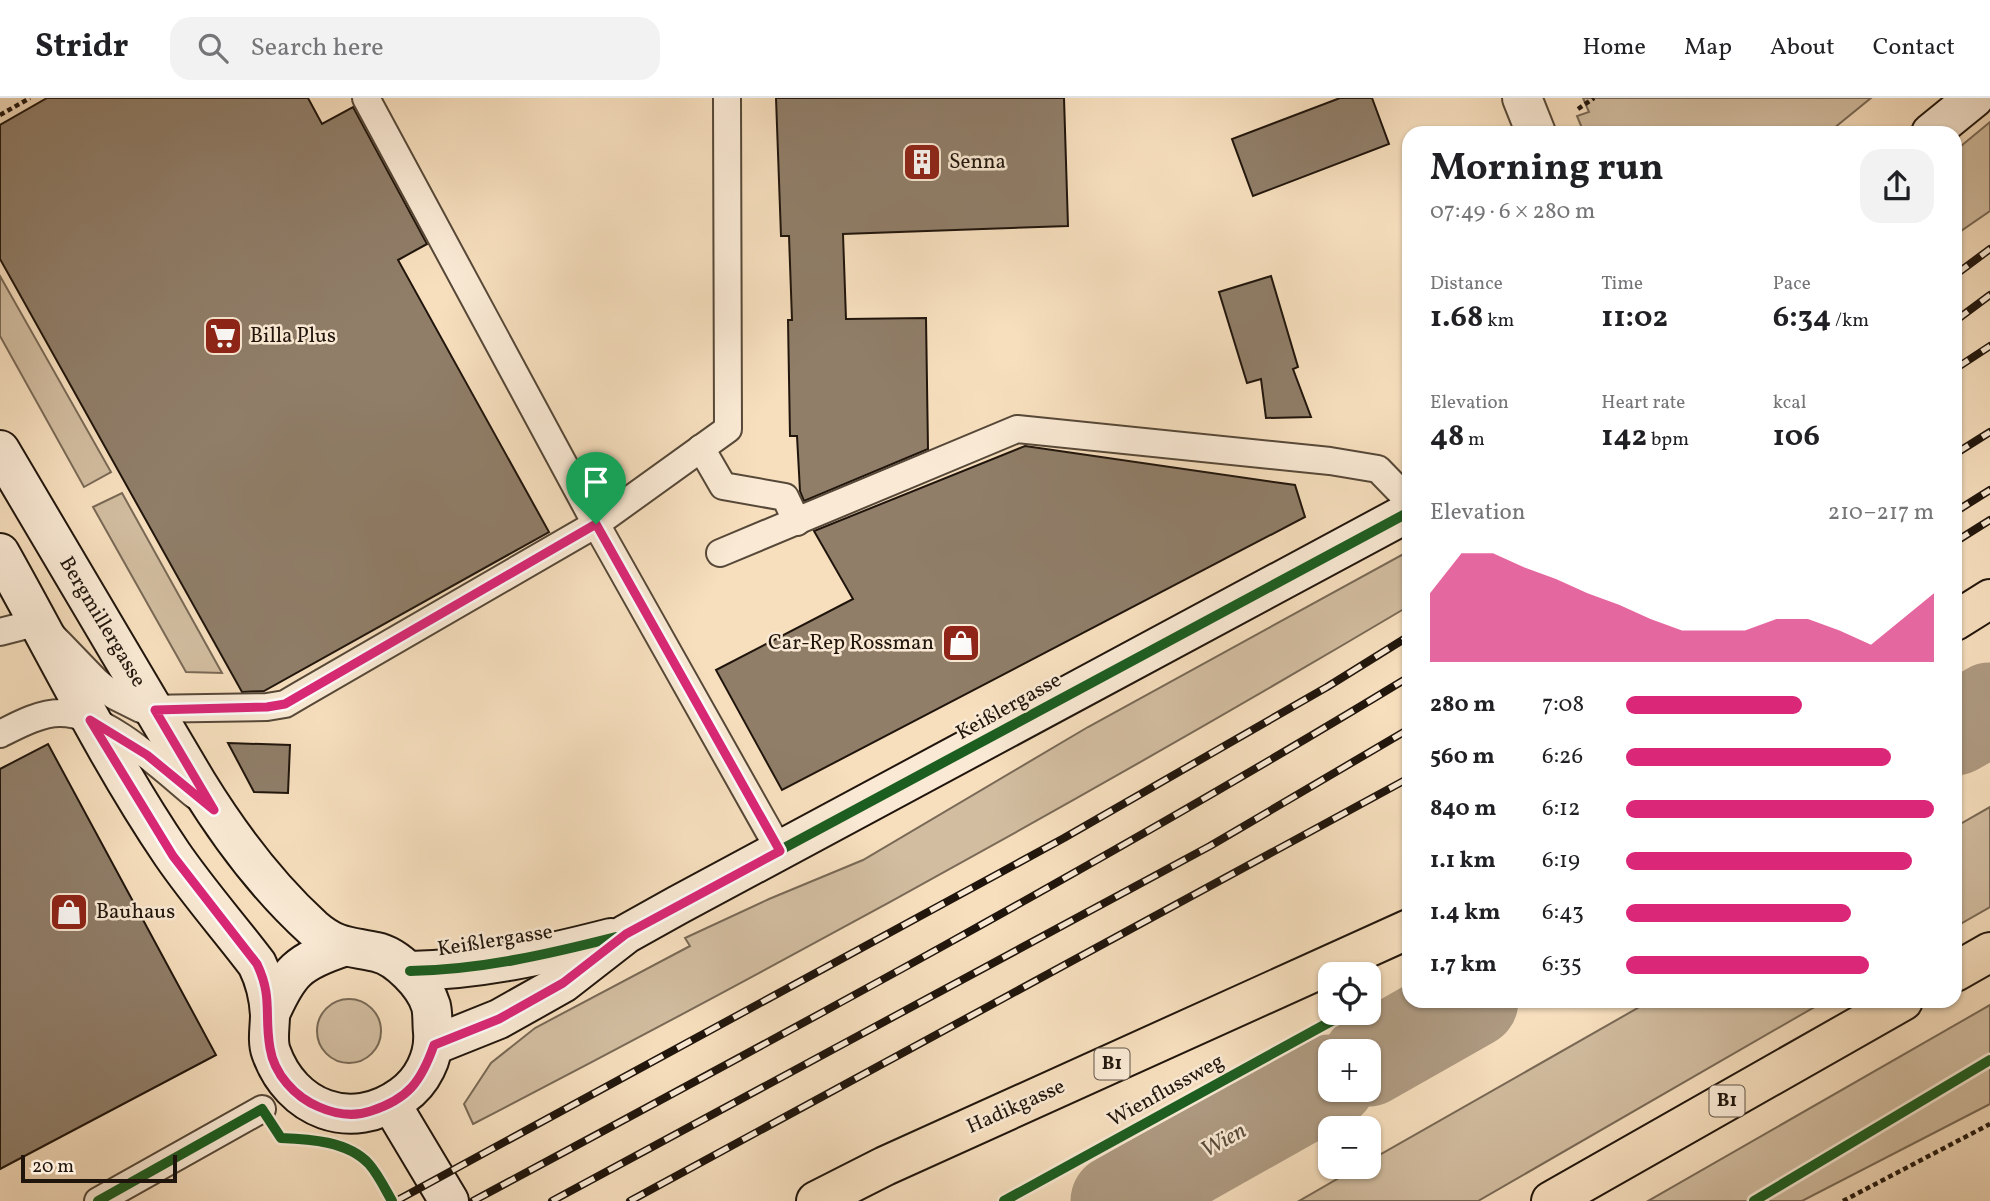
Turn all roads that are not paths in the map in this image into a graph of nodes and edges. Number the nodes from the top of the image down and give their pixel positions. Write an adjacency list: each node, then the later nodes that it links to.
1 (366, 98): 12 (lane)
2 (727, 98): 7 (lane)
3 (1522, 98): 5 (main road)
4 (1974, 98): 6 (main road)
5 (1533, 126)
6 (1940, 126)
7 (701, 448): 11 (lane); 12 (lane)
8 (0, 450): 19 (main road, Bergmillergasse)
9 (1402, 493): 11 (lane)
10 (1402, 516): 23 (main road, Keißlergasse)
11 (797, 522): 14 (lane)
12 (596, 524): 19 (lane); 23 (lane)
13 (0, 553): 17 (main road, Bergmillergasse)
14 (720, 553)
15 (1990, 599): 16 (main road)
16 (1962, 617)
17 (39, 622): 18 (lane); 19 (lane); 20 (main road, Bergmillergasse)
18 (0, 632)
19 (155, 710): 22 (main road, Bergmillergasse)
20 (90, 720): 21 (lane); 22 (lane); 31 (main road, Bergmillergasse)
21 (0, 734)
22 (214, 810): 26 (main road, Bergmillergasse)
23 (780, 851): 25 (main road, Keißlergasse)
24 (1402, 932): 37 (main road, Hadikgasse / B1)
25 (626, 934): 29 (main road, Keißlergasse); 32 (main road, Keißlergasse)
26 (343, 947): 29 (main road, Bergmillergasse); 31 (main road, Bergmillergasse)
27 (1990, 951): 28 (main road)
28 (1962, 968)
29 (410, 971): 32 (main road, Bergmillergasse)
30 (1891, 1008): 38 (main road, B1)
31 (270, 1014): 33 (main road, Bergmillergasse)
32 (434, 1045): 33 (main road, Bergmillergasse)
33 (391, 1104): 36 (main road)
34 (262, 1109): 35 (lane)
35 (98, 1201)
36 (449, 1201)
37 (816, 1201)
38 (1551, 1201)

